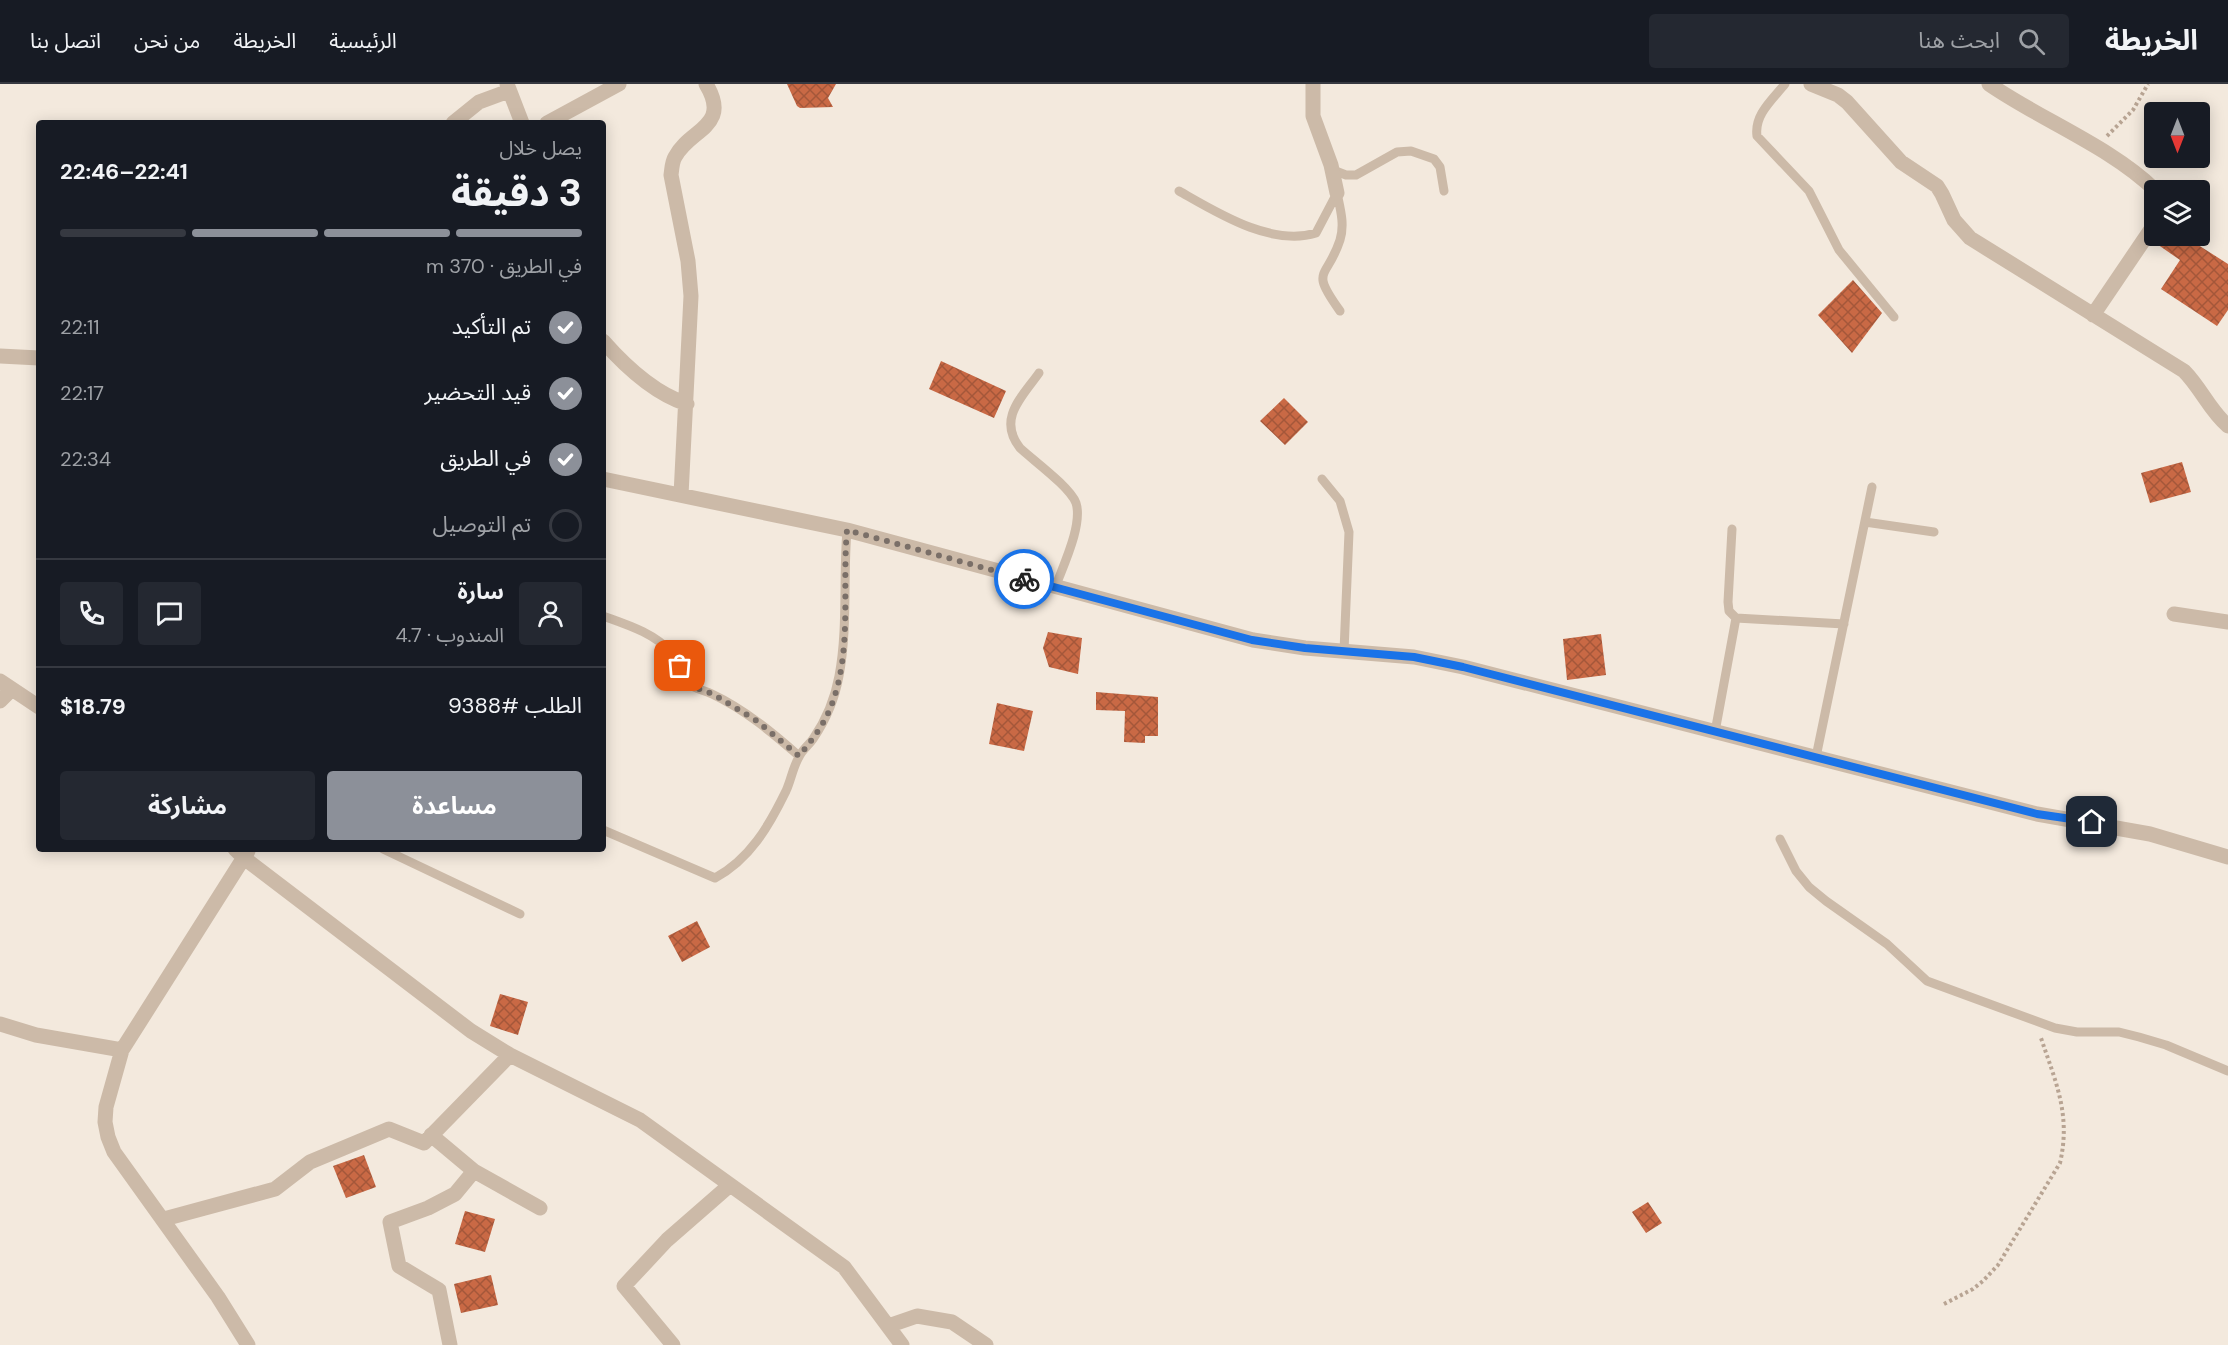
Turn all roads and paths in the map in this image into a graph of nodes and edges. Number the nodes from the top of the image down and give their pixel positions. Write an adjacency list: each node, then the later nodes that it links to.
1 (619, 84): 11 (street)
2 (706, 84): 26 (street)
3 (1313, 84): 13 (street)
4 (1785, 84): 21 (lane)
5 (1811, 84): 20 (street)
6 (1989, 84): 12 (street)
7 (2148, 84): 12 (path)
8 (508, 87): 9 (street); 10 (street)
9 (457, 120)
10 (521, 120)
11 (553, 120)
12 (2097, 148): 14 (street)
13 (1333, 170): 16 (lane); 17 (street)
14 (2144, 180)
15 (1179, 191): 17 (lane)
16 (1444, 191)
17 (1337, 193): 19 (lane)
18 (2144, 240): 20 (street)
19 (1340, 311)
20 (2093, 315): 27 (street)
21 (1894, 317)
22 (606, 343): 26 (street)
23 (0, 356): 24 (street)
24 (36, 358)
25 (1039, 373): 36 (lane)
26 (687, 404): 31 (street)
27 (2228, 426)
28 (1322, 479): 42 (lane)
29 (606, 480): 31 (street)
30 (1872, 487): 32 (lane)
31 (681, 495): 34 (street)
32 (1865, 522): 35 (lane); 41 (lane)
33 (1732, 529): 39 (lane)
34 (847, 530): 36 (street); 47 (lane)
35 (1934, 532)
36 (1055, 588): 42 (street)
37 (2174, 614): 40 (street)
38 (606, 617): 47 (lane)
39 (1736, 618): 41 (lane); 46 (lane)
40 (2228, 622)
41 (1844, 624): 48 (lane)
42 (1344, 651): 46 (street)
43 (6, 685): 44 (street); 45 (street)
44 (0, 701)
45 (36, 704)
46 (1715, 732): 48 (street)
47 (799, 756): 49 (lane)
48 (1816, 757): 53 (street)
49 (606, 831)
50 (1780, 840): 55 (lane)
51 (243, 852): 57 (street); 58 (street)
52 (389, 852): 54 (lane)
53 (2228, 857)
54 (520, 914)
55 (2035, 1020): 59 (lane); 65 (path)
56 (0, 1024): 57 (street)
57 (122, 1050): 64 (street)
58 (510, 1055): 60 (street); 62 (street)
59 (2228, 1071)
60 (431, 1135): 61 (street); 64 (street)
61 (474, 1171): 63 (street); 68 (street)
62 (730, 1185): 66 (street); 69 (street)
63 (540, 1208)
64 (164, 1219): 67 (street)
65 (1944, 1304)
66 (888, 1326): 70 (street); 71 (street)
67 (248, 1345)
68 (450, 1345)
69 (673, 1345)
70 (902, 1345)
71 (986, 1345)

